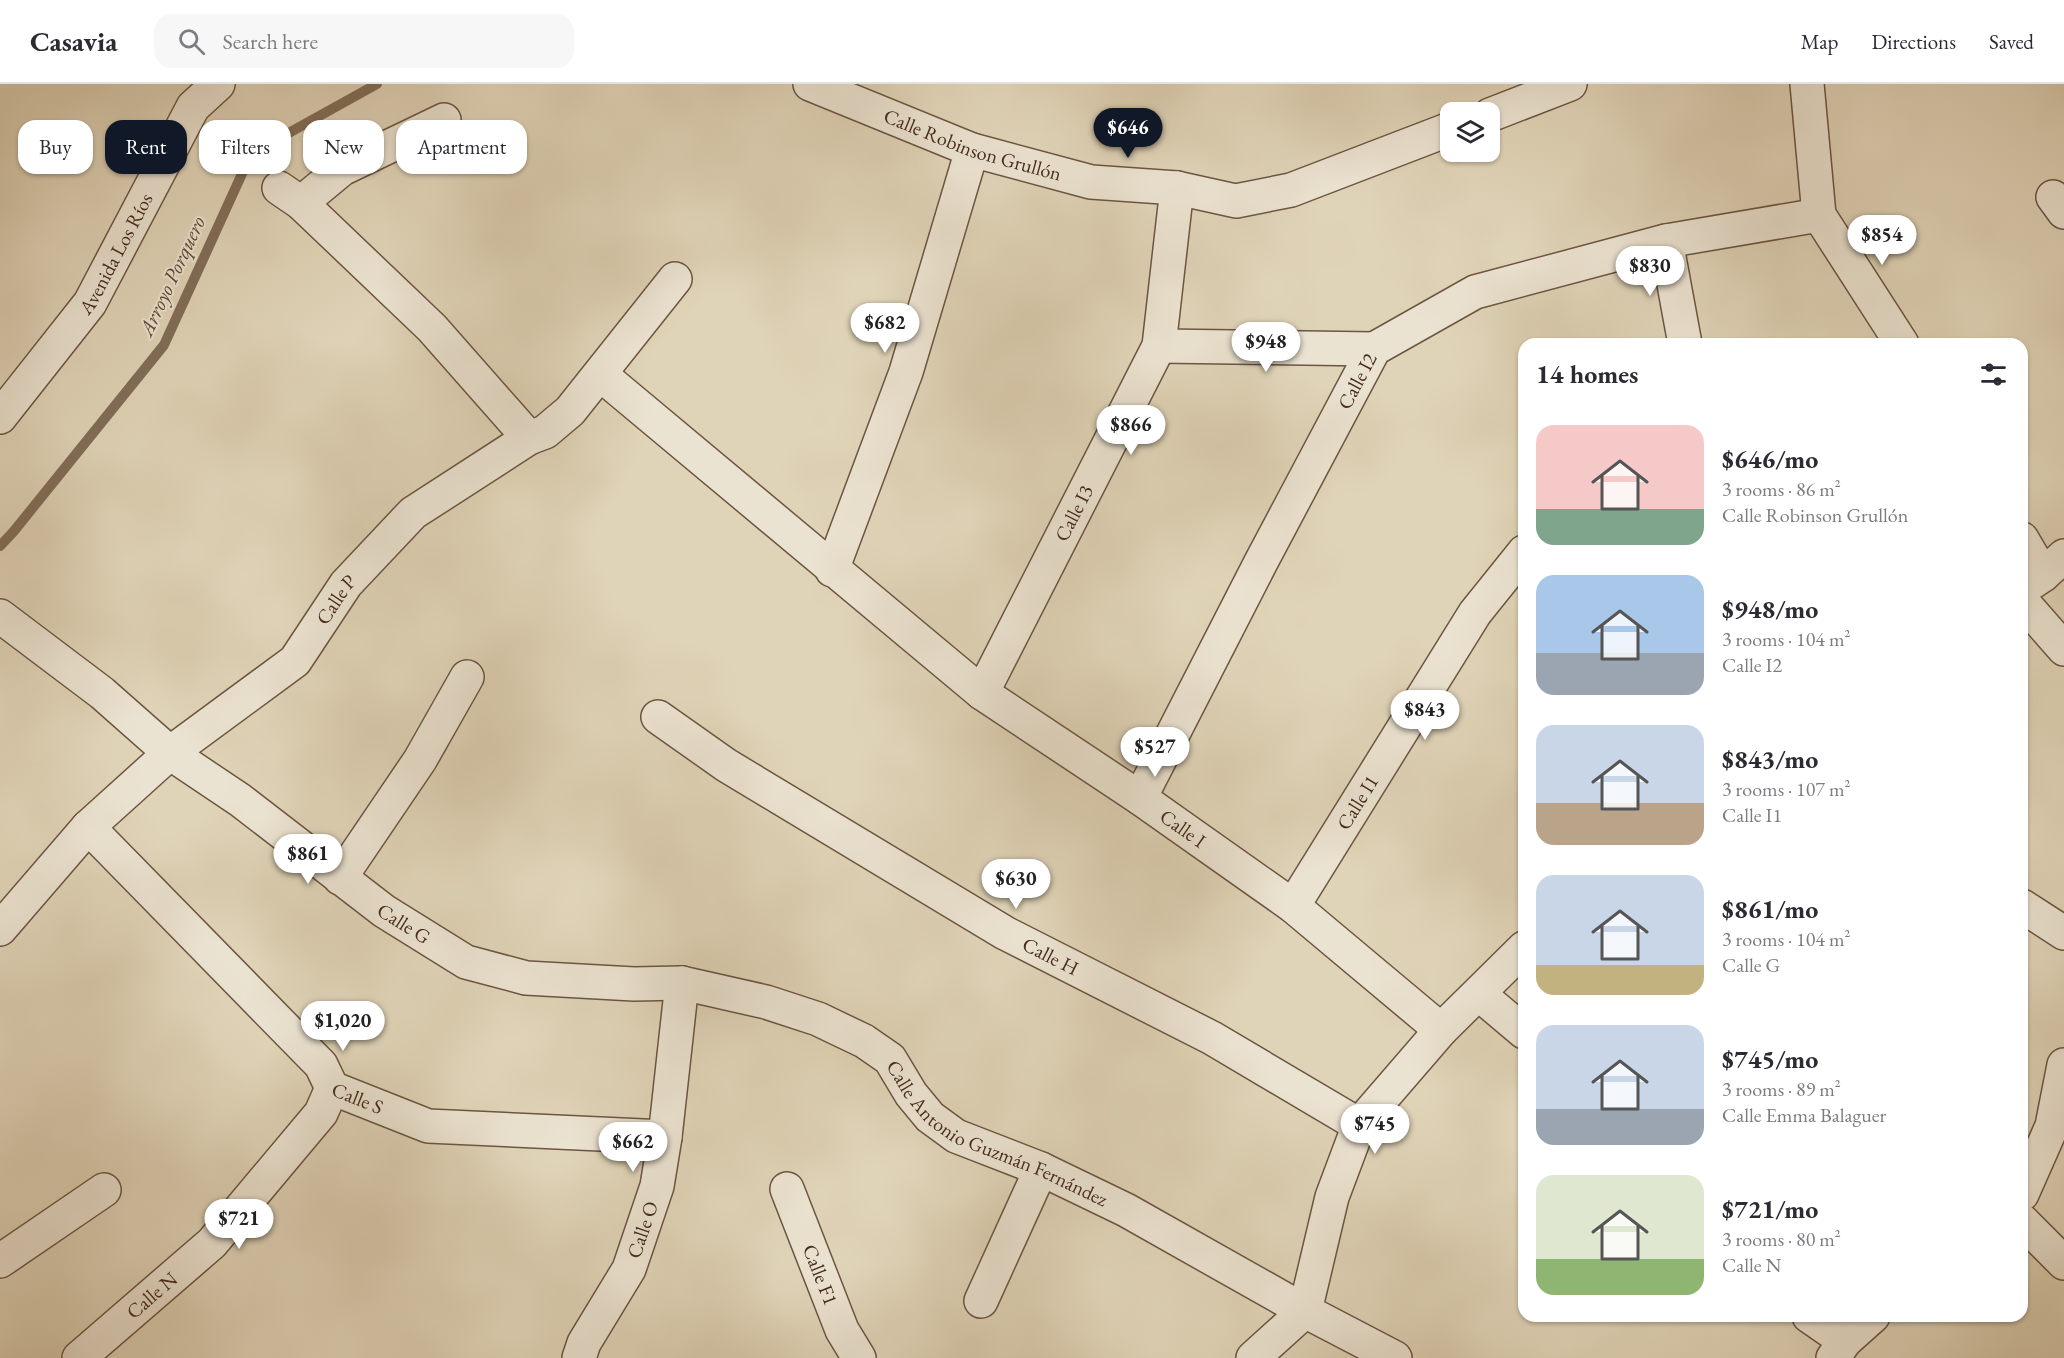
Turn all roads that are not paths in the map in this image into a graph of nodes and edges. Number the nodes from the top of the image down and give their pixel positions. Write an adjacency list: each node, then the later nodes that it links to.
1 (218, 84): 18 (street, Avenida Los Ríos)
2 (810, 84): 8 (street, Calle Robinson Grullón)
3 (1570, 84): 5 (street)
4 (1807, 84): 10 (street)
5 (1500, 111)
6 (1440, 133): 9 (street, Calle Robinson Grullón)
7 (396, 143): 19 (street)
8 (972, 150): 9 (street, Calle Robinson Grullón); 22 (street)
9 (1177, 188): 15 (street, Calle I3)
10 (1819, 215): 11 (street, Calle I2); 14 (street)
11 (1666, 241): 13 (street); 16 (street, Calle I2)
12 (675, 279): 17 (street, Calle P)
13 (1684, 338)
14 (1898, 338)
15 (1159, 346): 16 (street); 28 (street, Calle I3)
16 (1374, 349): 31 (street, Calle I2)
17 (600, 374): 19 (street, Calle P); 22 (street, Calle I)
18 (3, 408)
19 (529, 438): 30 (street, Calle P)
20 (2028, 549): 23 (street)
21 (1518, 559): 34 (street, Calle I1)
22 (832, 570): 28 (street, Calle I)
23 (2043, 573)
24 (2028, 608): 26 (street)
25 (0, 616): 30 (street, Calle G)
26 (2064, 649)
27 (467, 677): 33 (street)
28 (982, 693): 31 (street, Calle I)
29 (658, 717): 45 (street, Calle H)
30 (170, 753): 32 (street, Calle P); 33 (street, Calle G)
31 (1140, 798): 34 (street, Calle I)
32 (88, 827): 36 (street, Calle P); 44 (street, Calle S)
33 (340, 878): 39 (street, Calle G)
34 (1293, 906): 42 (street, Calle I)
35 (2028, 910): 37 (street)
36 (0, 930)
37 (2064, 933)
38 (1518, 954): 40 (street)
39 (682, 983): 46 (street, Calle O); 47 (street, Calle Antonio Guzmán Fernández)
40 (1479, 994): 41 (street); 42 (street)
41 (1518, 1027)
42 (1442, 1030): 45 (street)
43 (2064, 1065): 48 (street)
44 (332, 1088): 46 (street, Calle S); 59 (street, Calle N)
45 (1359, 1125): 55 (street)
46 (665, 1137): 60 (street, Calle O)
47 (1041, 1168): 54 (street); 55 (street, Calle Antonio Guzmán Fernández)
48 (2028, 1180)
49 (788, 1189): 61 (street, Calle F1)
50 (104, 1190): 52 (street)
51 (2028, 1227): 53 (street)
52 (0, 1261)
53 (2064, 1263)
54 (981, 1301)
55 (1305, 1311): 62 (street); 63 (street, Calle Antonio Guzmán Fernández)
56 (1814, 1322): 58 (street)
57 (1867, 1322): 58 (street)
58 (1839, 1350)
59 (79, 1358)
60 (579, 1358)
61 (859, 1358)
62 (1253, 1358)
63 (1395, 1358)

